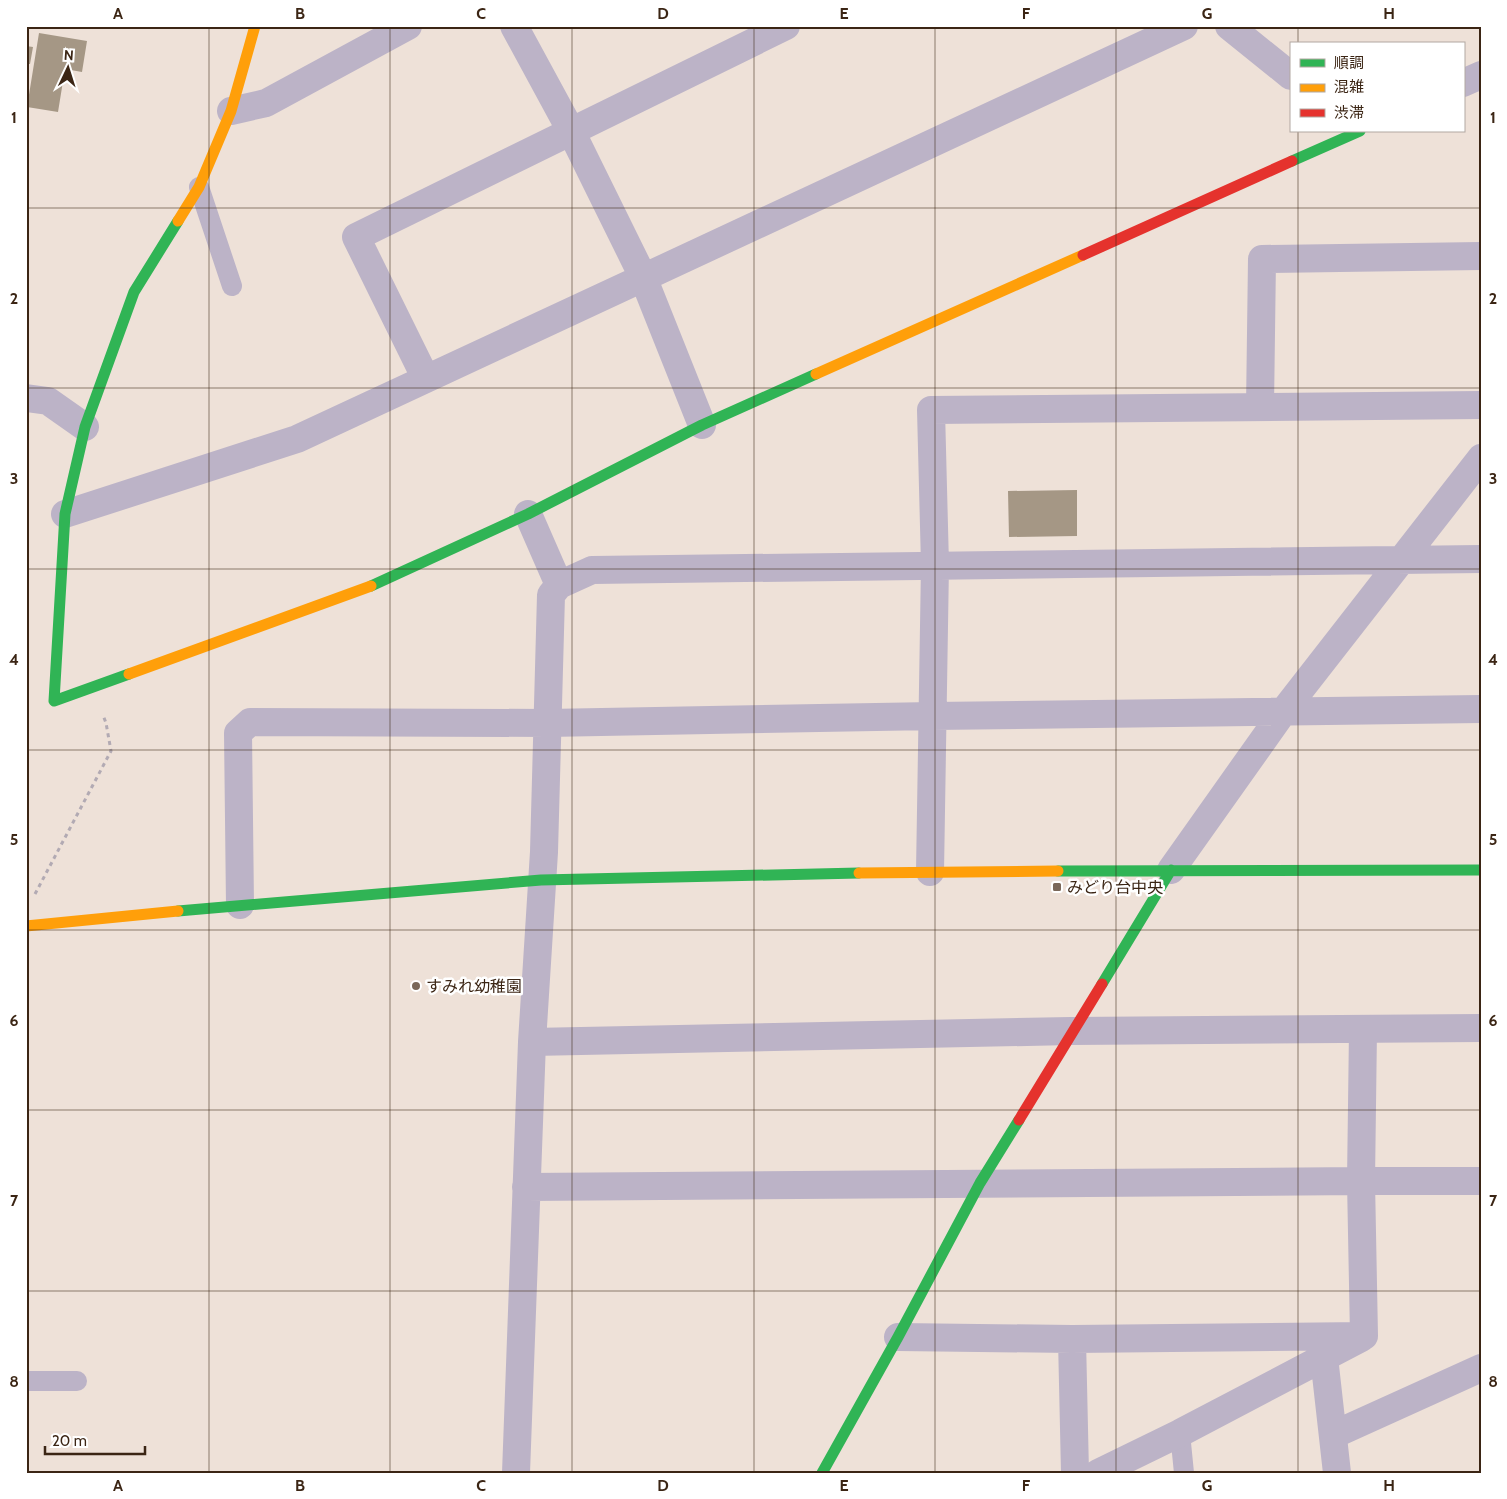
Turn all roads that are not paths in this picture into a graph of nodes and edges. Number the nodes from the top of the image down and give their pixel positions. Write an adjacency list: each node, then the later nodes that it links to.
1 (255, 26): 10 (street)
2 (408, 26): 10 (street)
3 (514, 26): 11 (street)
4 (786, 26): 11 (street)
5 (1184, 26): 15 (street)
6 (1229, 26): 7 (street)
7 (1290, 75)
8 (1481, 75): 9 (street)
9 (1464, 83)
10 (231, 111): 13 (street)
11 (570, 131): 15 (street); 17 (street)
12 (1358, 132): 21 (street)
13 (199, 187): 16 (lane); 22 (street)
14 (1481, 256): 20 (street)
15 (644, 277): 17 (street); 21 (street)
16 (232, 286)
17 (426, 379): 24 (street)
18 (26, 398): 22 (street)
19 (1481, 405): 20 (street)
20 (1260, 407): 28 (street)
21 (702, 425): 25 (street)
22 (86, 427): 24 (street)
23 (1481, 458): 27 (street)
24 (65, 514): 25 (street)
25 (528, 514): 29 (street)
26 (1481, 559): 27 (street)
27 (1402, 561): 28 (street); 31 (street)
28 (935, 565): 29 (street); 32 (street)
29 (559, 585): 33 (street)
30 (1481, 710): 31 (street)
31 (1283, 712): 32 (street); 34 (street)
32 (933, 716): 33 (street); 36 (street)
33 (547, 723): 37 (street); 38 (street)
34 (1171, 870): 35 (street); 36 (street); 42 (street)
35 (1481, 870)
36 (930, 872): 37 (street)
37 (541, 880): 38 (street); 43 (street)
38 (240, 905): 39 (street)
39 (29, 926)
40 (1481, 1028): 41 (street)
41 (1363, 1030): 42 (street); 44 (street)
42 (1071, 1031): 43 (street); 46 (street)
43 (532, 1042): 47 (street)
44 (1361, 1181): 45 (street); 46 (street); 48 (street)
45 (1481, 1181)
46 (980, 1183): 47 (street); 49 (street)
47 (526, 1187): 57 (street)
48 (1364, 1336): 50 (street); 51 (street)
49 (898, 1337): 50 (street); 58 (street)
50 (1072, 1339): 59 (street)
51 (1324, 1357): 55 (street); 56 (street)
52 (1481, 1368): 56 (street)
53 (26, 1381): 54 (lane)
54 (77, 1381)
55 (1180, 1433): 60 (street); 61 (lane)
56 (1333, 1435): 62 (street)
57 (516, 1473)
58 (822, 1473)
59 (1075, 1473)
60 (1098, 1473)
61 (1184, 1473)
62 (1337, 1473)

